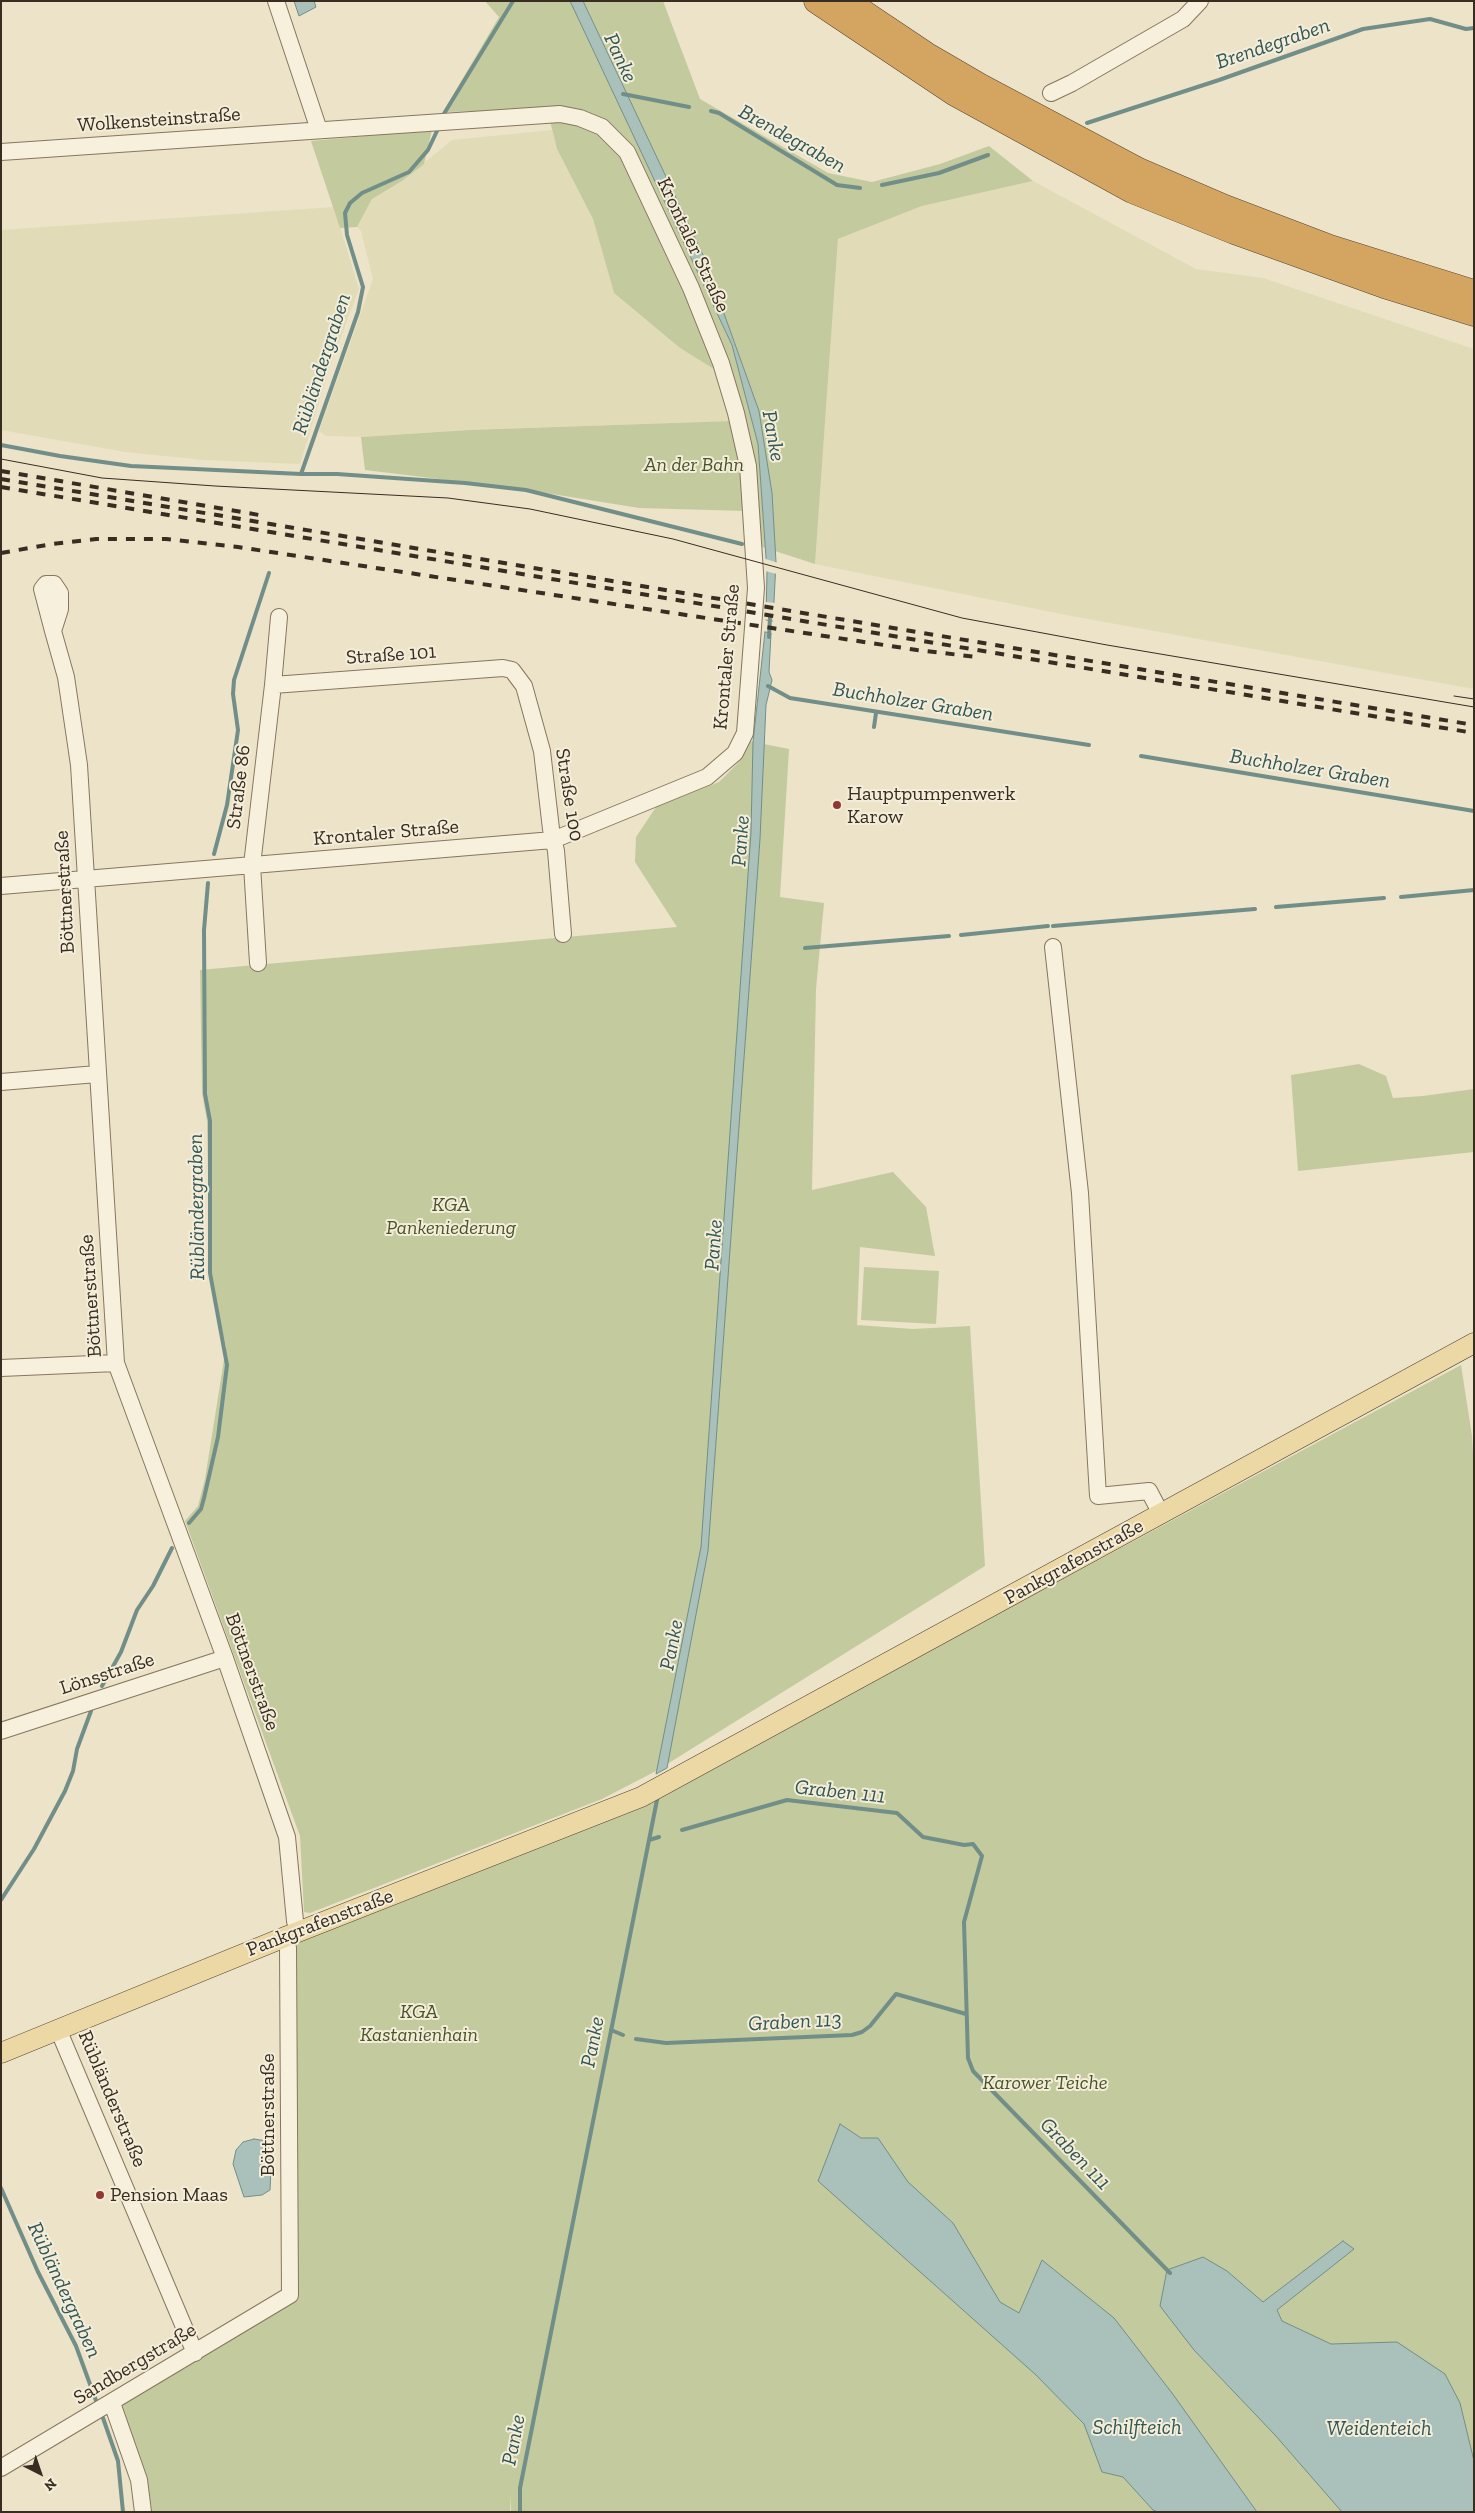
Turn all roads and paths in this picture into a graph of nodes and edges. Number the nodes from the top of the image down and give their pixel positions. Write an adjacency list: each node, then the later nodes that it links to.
1 (276, 1): 6 (street)
2 (816, 1): 8 (highway)
3 (847, 1): 8 (highway)
4 (1200, 1): 5 (street)
5 (1051, 93)
6 (319, 130): 7 (street, Wolkensteinstraße); 13 (street, Krontaler Straße)
7 (1, 152)
8 (1473, 308)
9 (279, 617): 12 (street, Straße 86)
10 (53, 630): 15 (street, Böttnerstraße)
11 (512, 670): 12 (street, Straße 101); 13 (street, Straße 100)
12 (274, 684): 14 (street, Straße 86)
13 (554, 840): 14 (street, Krontaler Straße); 17 (street, Straße 100)
14 (252, 865): 15 (street, Krontaler Straße); 19 (street, Straße 86)
15 (85, 880): 16 (street, Krontaler Straße); 20 (street, Böttnerstraße)
16 (1, 886)
17 (563, 934)
18 (1053, 948): 25 (street)
19 (258, 963)
20 (97, 1074): 21 (street); 23 (street, Böttnerstraße)
21 (1, 1082)
22 (1474, 1343): 25 (main road, Pankgrafenstraße)
23 (116, 1363): 24 (street); 26 (street, Böttnerstraße)
24 (1, 1368)
25 (1160, 1514): 28 (main road, Pankgrafenstraße)
26 (226, 1658): 27 (street, Lönsstraße); 28 (street, Böttnerstraße)
27 (1, 1731)
28 (291, 1934): 29 (main road, Pankgrafenstraße); 31 (street, Böttnerstraße)
29 (58, 2029): 30 (main road, Pankgrafenstraße); 32 (street, Rübländerstraße)
30 (1, 2053)
31 (290, 2295): 32 (street, Sandbergstraße)
32 (195, 2353): 33 (street, Sandbergstraße)
33 (112, 2403): 34 (street, Sandbergstraße); 35 (street)
34 (1, 2468)
35 (142, 2512)

